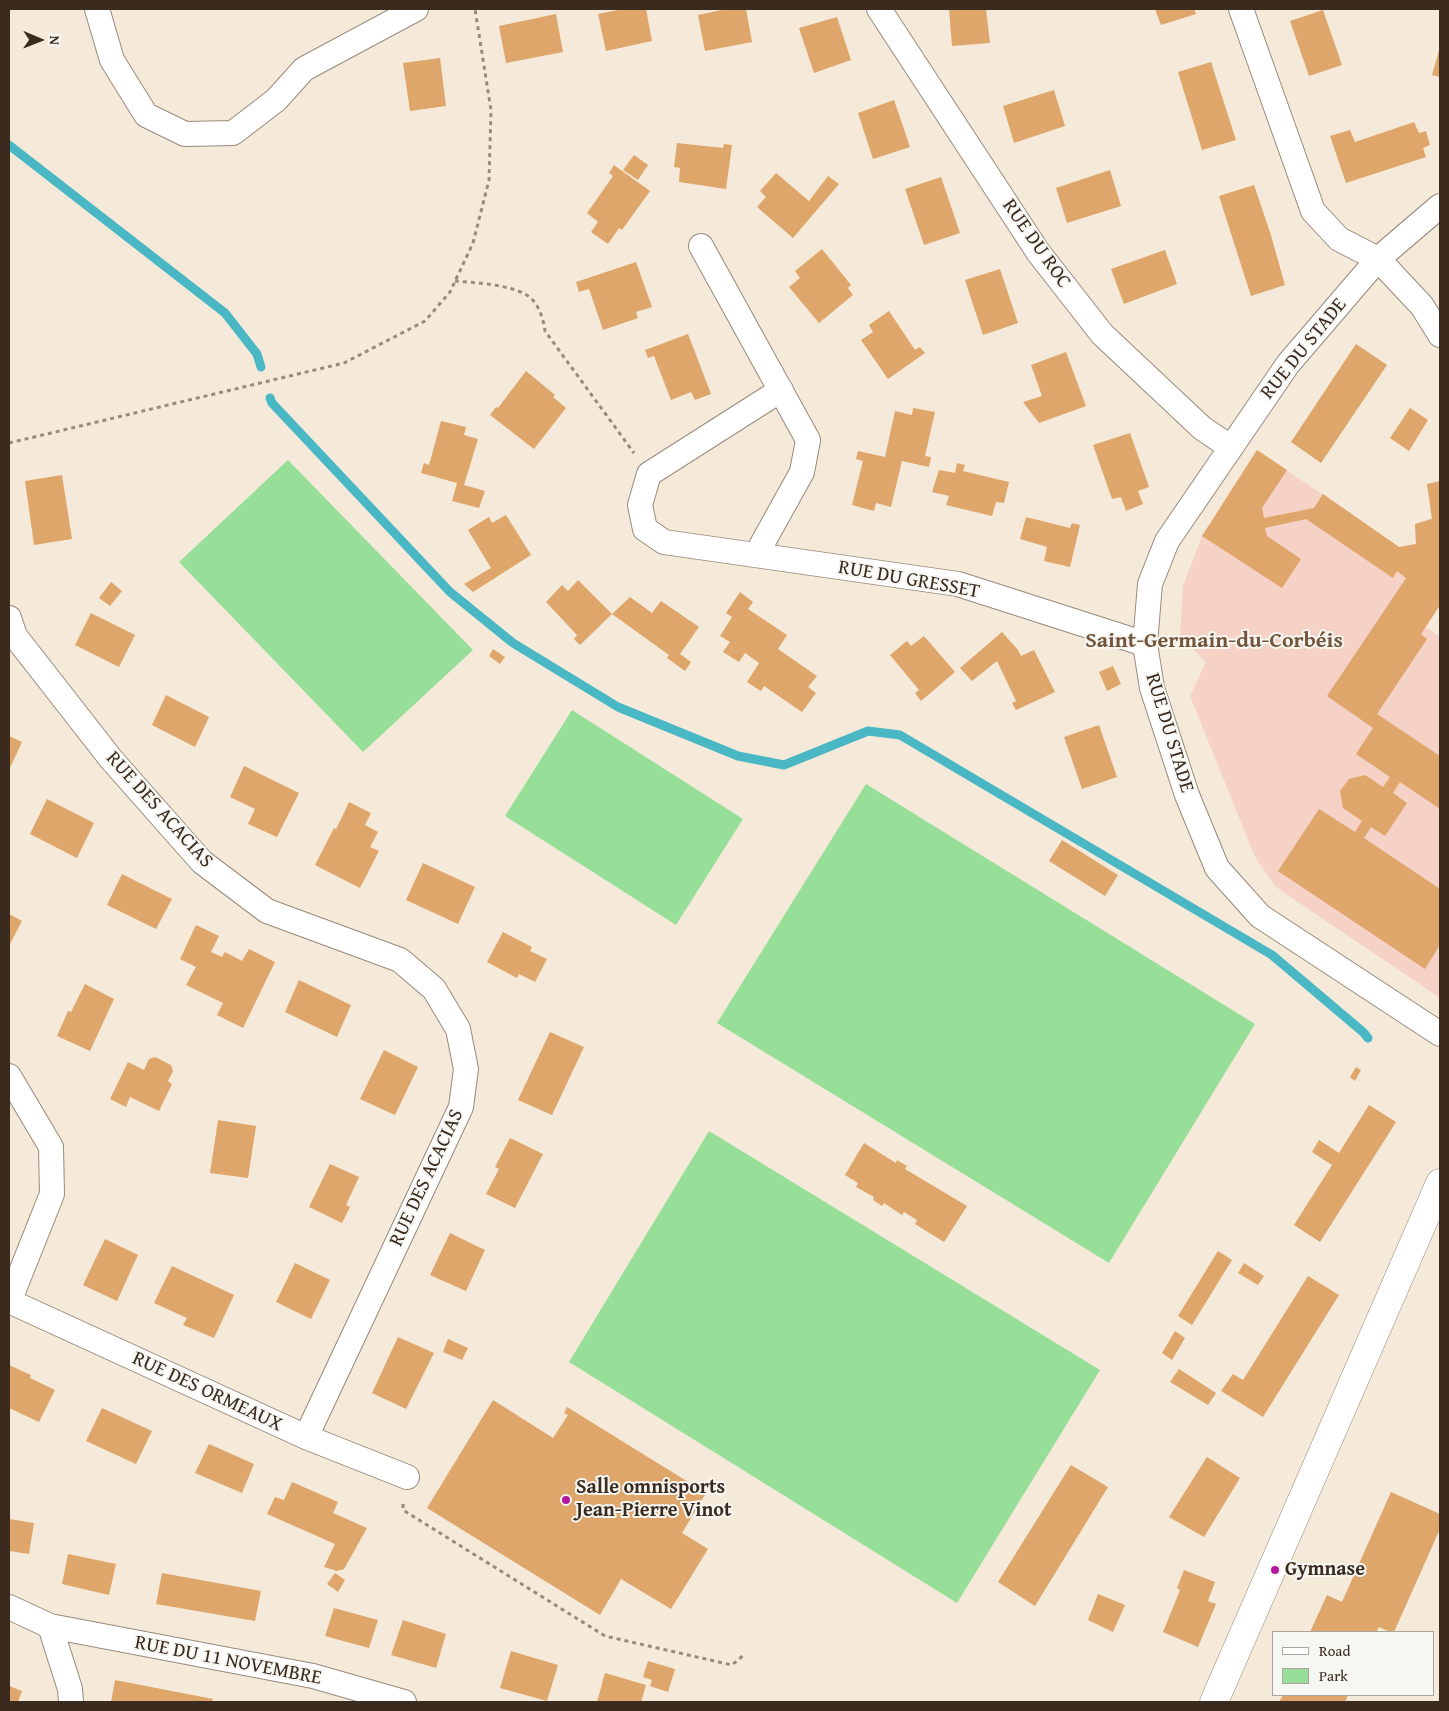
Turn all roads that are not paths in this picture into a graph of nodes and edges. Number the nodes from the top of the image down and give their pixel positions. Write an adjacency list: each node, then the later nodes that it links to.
1 (97, 9): 2 (street)
2 (416, 9)
3 (879, 9): 10 (street, RUE DU ROC)
4 (1241, 9): 7 (street)
5 (1440, 206): 7 (street, RUE DU STADE)
6 (701, 246): 9 (street)
7 (1378, 258): 8 (street); 10 (street, RUE DU STADE)
8 (1440, 335)
9 (781, 390): 11 (street); 11 (street, RUE DU GRESSET)
10 (1230, 447): 13 (street, RUE DU STADE)
11 (756, 555): 13 (street, RUE DU GRESSET)
12 (11, 630): 18 (street, RUE DES ACACIAS)
13 (1145, 644): 14 (street, RUE DU STADE)
14 (1440, 1034)
15 (9, 1076): 17 (street)
16 (1440, 1183): 24 (street)
17 (9, 1302): 18 (street, RUE DES ORMEAUX)
18 (306, 1437): 19 (street, RUE DES ORMEAUX)
19 (407, 1477)
20 (9, 1607): 21 (street, RUE DU 11 NOVEMBRE)
21 (50, 1626): 22 (street); 23 (street, RUE DU 11 NOVEMBRE)
22 (71, 1702)
23 (404, 1702)
24 (1214, 1702)

